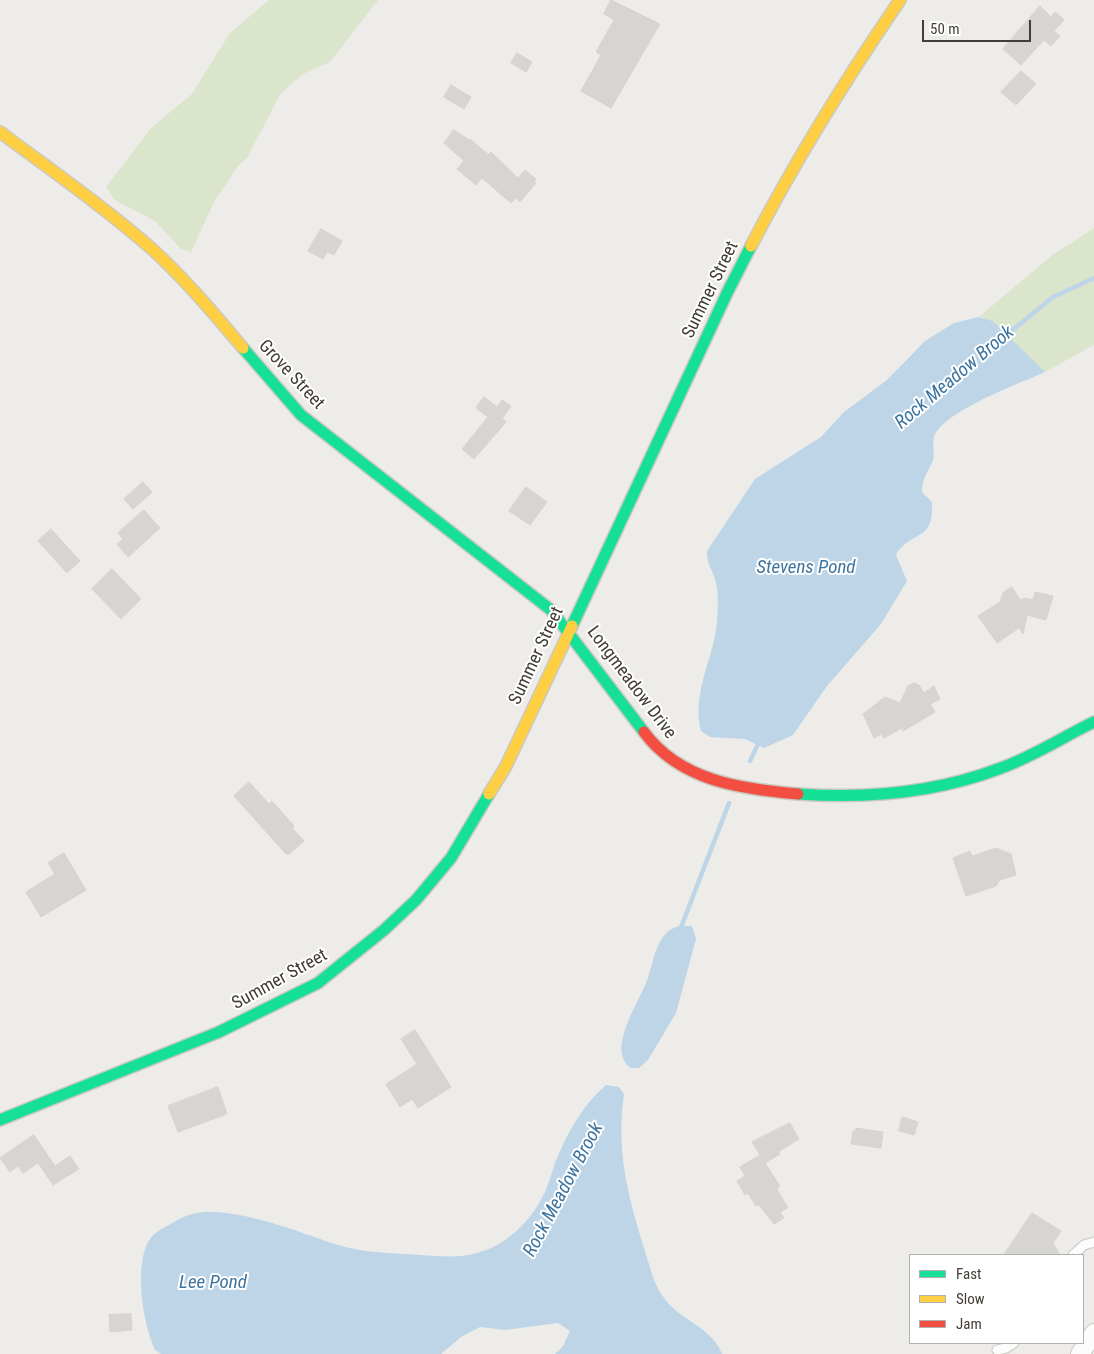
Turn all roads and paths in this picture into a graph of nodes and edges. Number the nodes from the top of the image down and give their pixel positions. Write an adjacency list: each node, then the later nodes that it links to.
1 (900, 0): 3 (main road, Summer Street)
2 (0, 132): 3 (main road, Grove Street)
3 (568, 630): 4 (main road, Longmeadow Drive); 5 (main road, Summer Street)
4 (1094, 722)
5 (0, 1120)
6 (1094, 1242): 7 (lane)
7 (1074, 1254)
8 (1094, 1333): 11 (street)
9 (1012, 1344): 10 (lane)
10 (996, 1349)
11 (1080, 1354)

